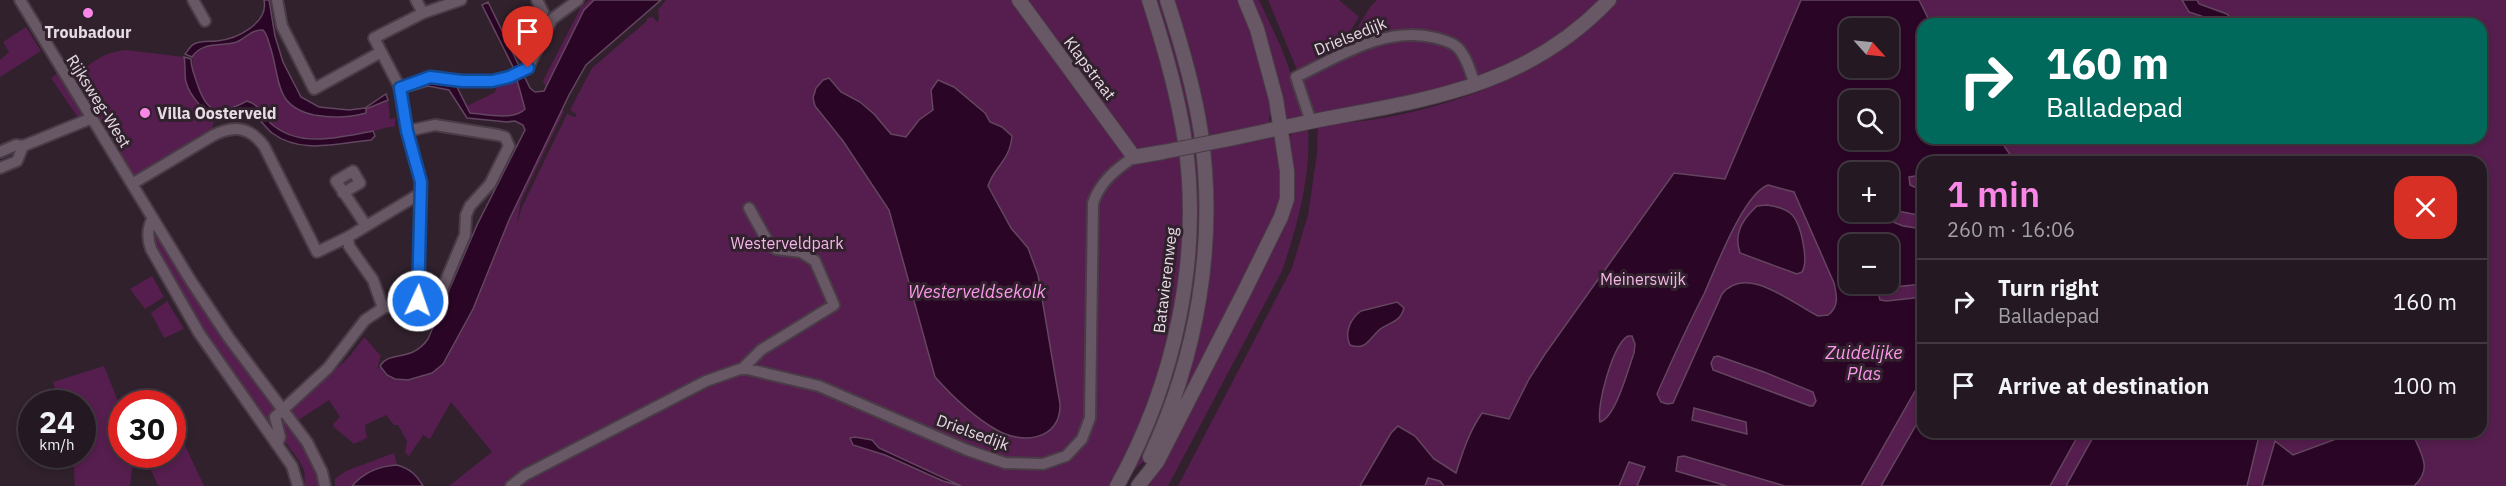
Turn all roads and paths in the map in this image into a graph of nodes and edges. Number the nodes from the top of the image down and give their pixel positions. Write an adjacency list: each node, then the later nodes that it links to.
1 (20, 0): 19 (street, Rijksweg-West)
2 (193, 0): 15 (street)
3 (277, 0): 16 (street)
4 (416, 0): 14 (street)
5 (461, 0): 14 (street)
6 (537, 0): 13 (street)
7 (578, 0): 18 (street)
8 (1019, 0): 25 (main road, Klapstraat)
9 (1149, 0): 45 (main road, Batavierenweg)
10 (1167, 0): 46 (main road, Batavierenweg)
11 (1245, 0): 21 (main road)
12 (1609, 0): 17 (main road, Drielsedijk)
13 (543, 12)
14 (423, 13): 16 (street)
15 (205, 21)
16 (381, 52): 18 (street)
17 (1475, 85): 20 (main road, Drielsedijk); 20 (street, Drielsedijk)
18 (400, 88): 22 (street)
19 (92, 118): 23 (street); 27 (street, Rijksweg-West)
20 (1311, 122): 21 (main road, Drielsedijk)
21 (1281, 129): 25 (main road, Drielsedijk, bridge); 46 (main road)
22 (407, 131): 29 (street); 36 (street)
23 (23, 146): 24 (street); 26 (street)
24 (0, 152)
25 (1134, 157): 38 (street, Drielsedijk)
26 (0, 168)
27 (132, 184): 31 (street, Rijksweg-West); 33 (street)
28 (344, 193): 32 (street)
29 (421, 193): 32 (street); 36 (street)
30 (749, 208): 35 (street)
31 (153, 218): 39 (street, Rijksweg-West); 40 (street)
32 (366, 226): 33 (street)
33 (348, 237): 37 (street)
34 (811, 243): 35 (street)
35 (801, 252): 38 (street)
36 (418, 301): 37 (street)
37 (383, 308): 39 (street)
38 (743, 368): 44 (street)
39 (279, 414): 40 (street); 41 (street); 43 (street, Rijksweg-West)
40 (265, 426): 41 (street)
41 (277, 445): 42 (street)
42 (298, 486)
43 (325, 486)
44 (511, 486)
45 (1117, 486)
46 (1137, 486)

